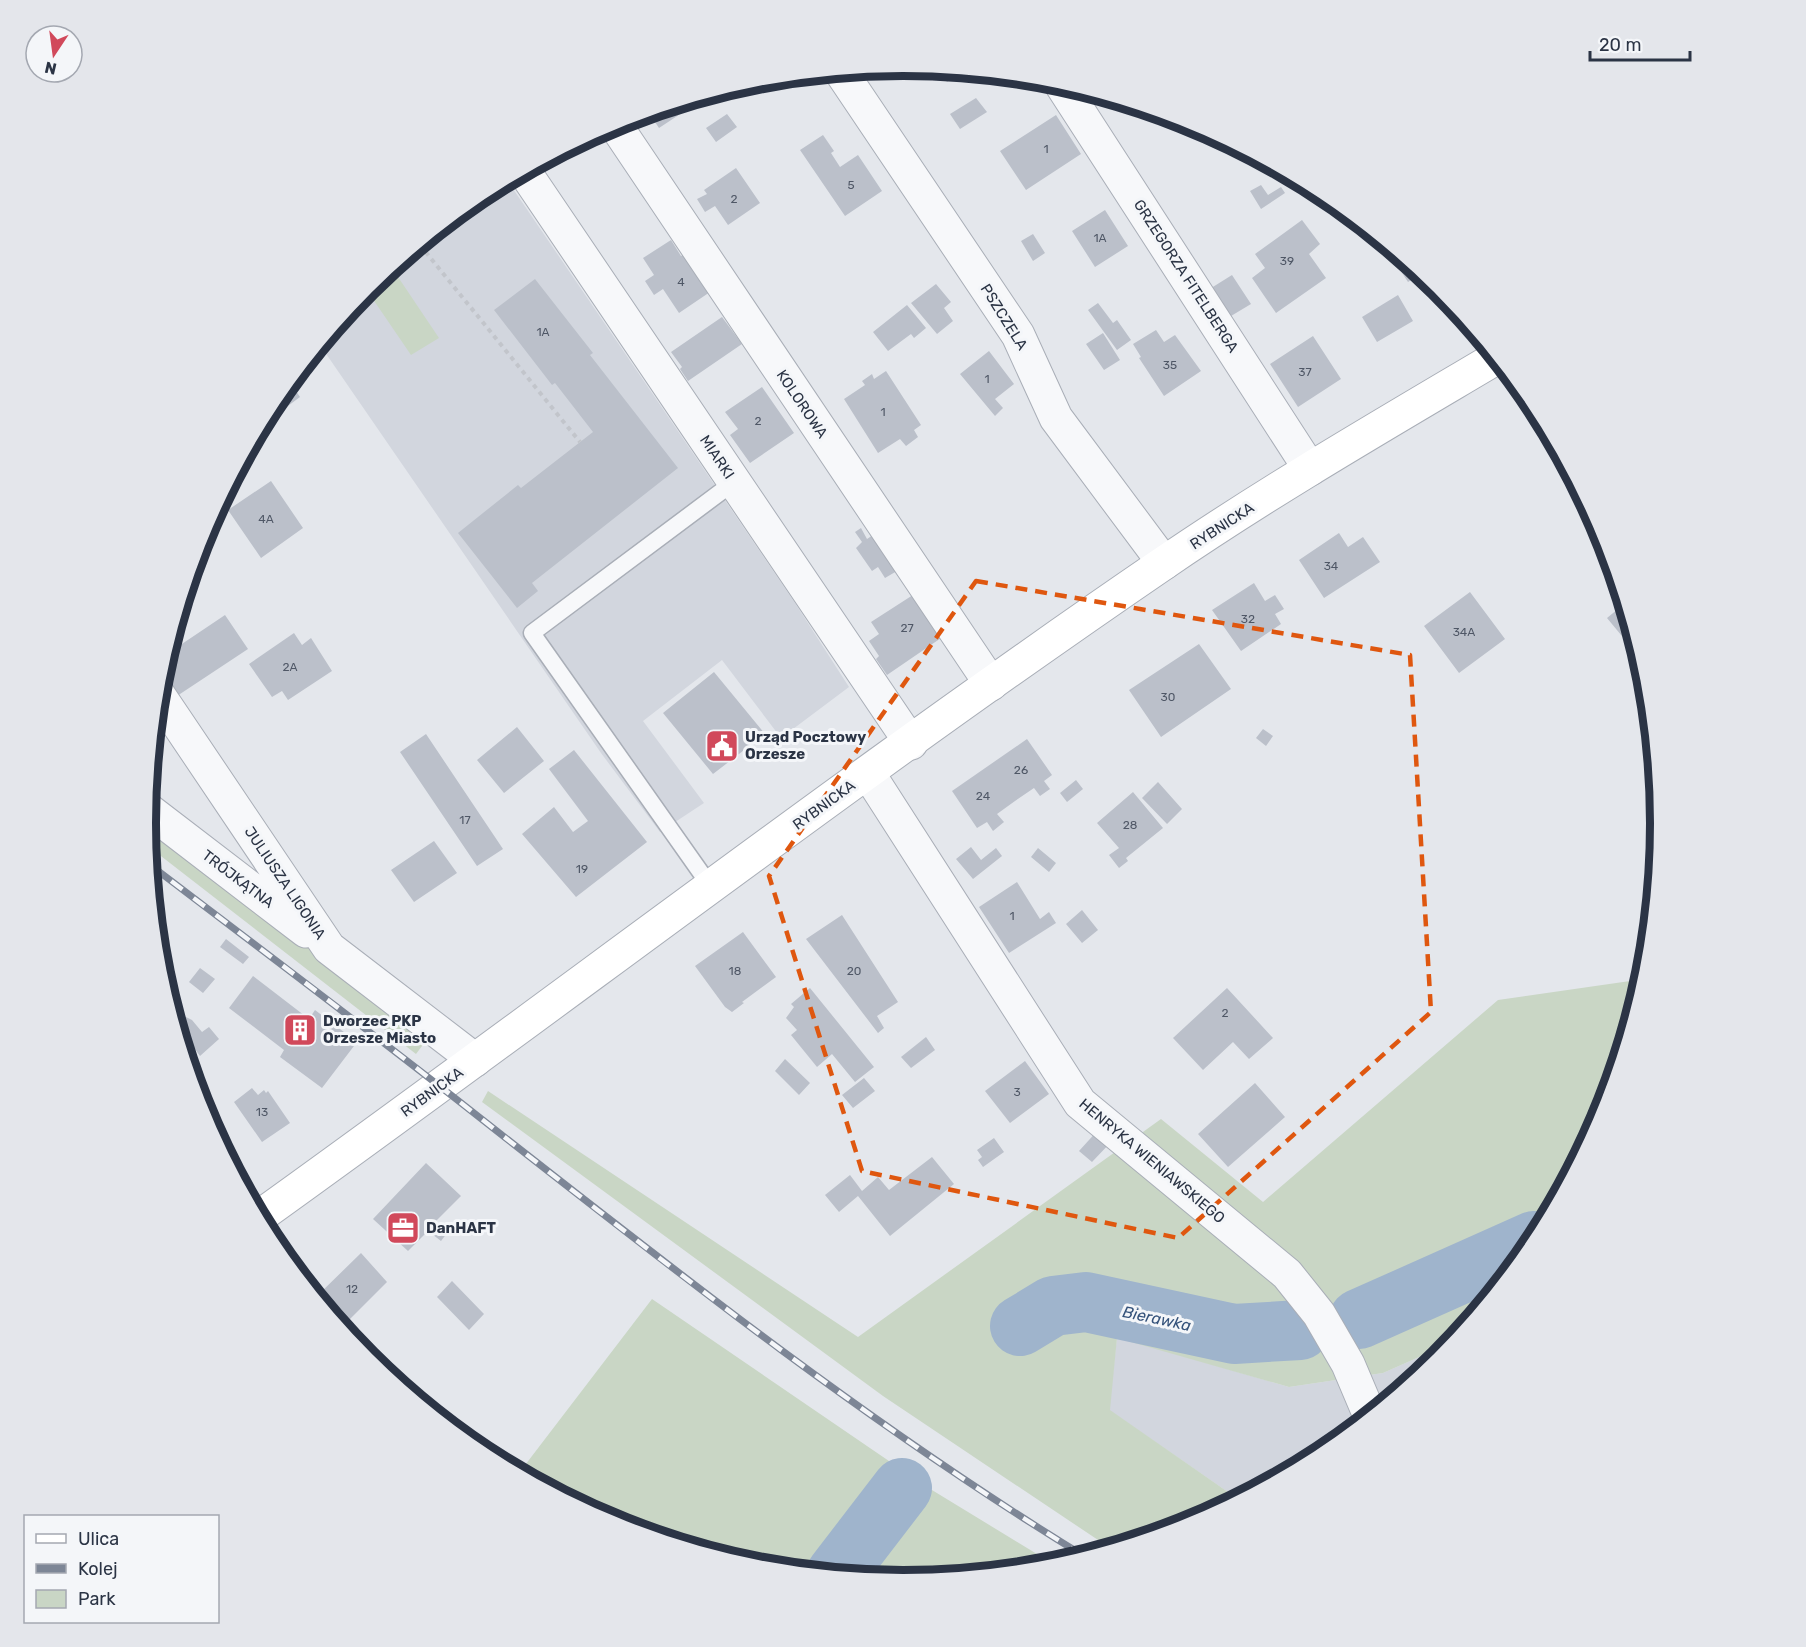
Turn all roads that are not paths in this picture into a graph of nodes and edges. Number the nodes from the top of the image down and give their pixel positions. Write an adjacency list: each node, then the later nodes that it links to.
1 (846, 79): 8 (street, PSZCZELA)
2 (1068, 96): 6 (street, GRZEGORZA FITELBERGA)
3 (620, 132): 9 (street, KOLOROWA)
4 (529, 178): 7 (street, MIARKI)
5 (1490, 362): 6 (main road, RYBNICKA)
6 (1310, 469): 8 (main road, RYBNICKA)
7 (734, 482): 11 (street, MIARKI); 14 (lane)
8 (1164, 563): 9 (main road, RYBNICKA)
9 (991, 684): 11 (main road, RYBNICKA)
10 (165, 705): 15 (street, JULIUSZA LIGONIA)
11 (911, 743): 12 (main road, RYBNICKA)
12 (868, 773): 14 (main road, RYBNICKA); 18 (street, HENRYKA WIENIAWSKIEGO)
13 (156, 816): 15 (street, TRÓJKĄTNA)
14 (711, 887): 16 (main road, RYBNICKA)
15 (329, 948): 16 (street, JULIUSZA LIGONIA)
16 (475, 1060): 17 (main road, RYBNICKA)
17 (265, 1212)
18 (1367, 1409)

